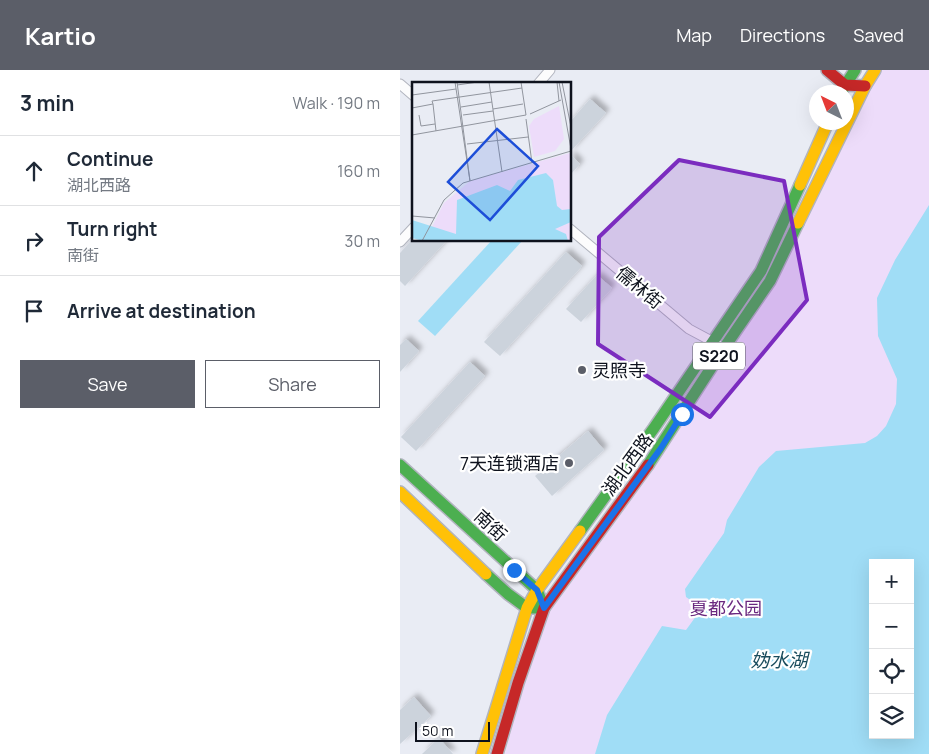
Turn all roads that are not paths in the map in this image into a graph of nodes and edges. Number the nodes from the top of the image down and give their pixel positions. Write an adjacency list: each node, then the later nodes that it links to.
1 (550, 70): 5 (street)
2 (827, 70): 7 (main road)
3 (854, 70): 8 (main road); 9 (main road)
4 (875, 70): 9 (main road, 湖北西路 / S220)
5 (540, 82)
6 (400, 84): 11 (street)
7 (840, 85)
8 (845, 85)
9 (865, 86): 10 (main road); 17 (main road, 湖北西路 / S220)
10 (854, 88)
11 (412, 94)
12 (824, 130): 16 (main road, 湖北西路 / S220)
13 (412, 229): 15 (street)
14 (571, 230): 16 (street, 儒林街)
15 (400, 242)
16 (712, 342): 17 (street, 儒林街); 20 (main road, 湖北西路 / S220)
17 (724, 348): 22 (main road, 湖北西路 / S220)
18 (400, 465): 20 (main road, 南街)
19 (400, 492): 21 (main road)
20 (537, 590): 21 (main road, 湖北西路 / S220); 22 (main road, 南街)
21 (527, 608): 22 (main road); 23 (main road, 湖北西路 / S220)
22 (544, 608): 24 (main road, 湖北西路 / S220)
23 (482, 754)
24 (497, 754)

